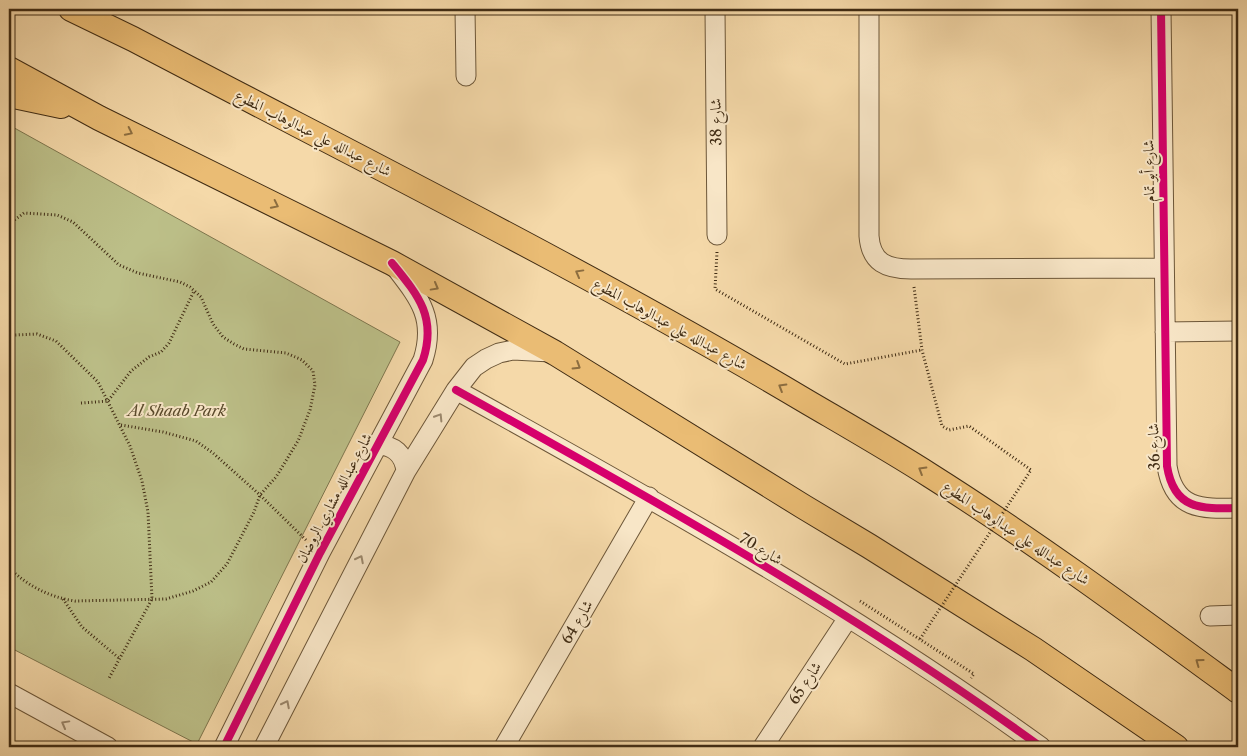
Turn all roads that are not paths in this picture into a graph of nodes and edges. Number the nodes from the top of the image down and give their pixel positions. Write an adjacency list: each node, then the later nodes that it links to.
1 (71, 9): 7 (main road, شارع عبدالله علي عبدالوهاب المطوع)
2 (90, 9): 7 (main road)
3 (465, 9): 9 (street)
4 (715, 9): 12 (street, شارع 38)
5 (869, 9): 14 (street)
6 (1161, 9): 14 (street, شارع أبو تمام)
7 (133, 38): 26 (main road, شارع عبدالله علي عبدالوهاب المطوع, one-way to 7)
8 (9, 69): 11 (main road)
9 (466, 76)
10 (9, 95): 11 (main road)
11 (99, 118): 13 (main road, one-way to 13)
12 (717, 235)
13 (392, 263): 17 (main road, one-way to 17); 19 (street, شارع عبدالله مشاري الروضان)
14 (1164, 268): 16 (street, شارع أبو تمام)
15 (1238, 331): 16 (street)
16 (1165, 332): 22 (street, شارع 36)
17 (555, 353): 18 (street); 34 (main road, one-way to 34)
18 (456, 390): 20 (street, one-way to 18); 21 (street, شارع 70)
19 (377, 446): 20 (street); 30 (street, شارع عبدالله مشاري الروضان)
20 (406, 471): 31 (street, one-way to 20)
21 (649, 497): 25 (street, شارع 70); 32 (street, شارع 64)
22 (1238, 508)
23 (1238, 615): 24 (street)
24 (1210, 616)
25 (848, 618): 28 (street, شارع 70); 33 (street, شارع 65)
26 (1238, 691)
27 (9, 694): 29 (street, one-way to 27)
28 (1034, 745)
29 (108, 747)
30 (224, 747)
31 (264, 747)
32 (504, 747)
33 (763, 747)
34 (1176, 747)

